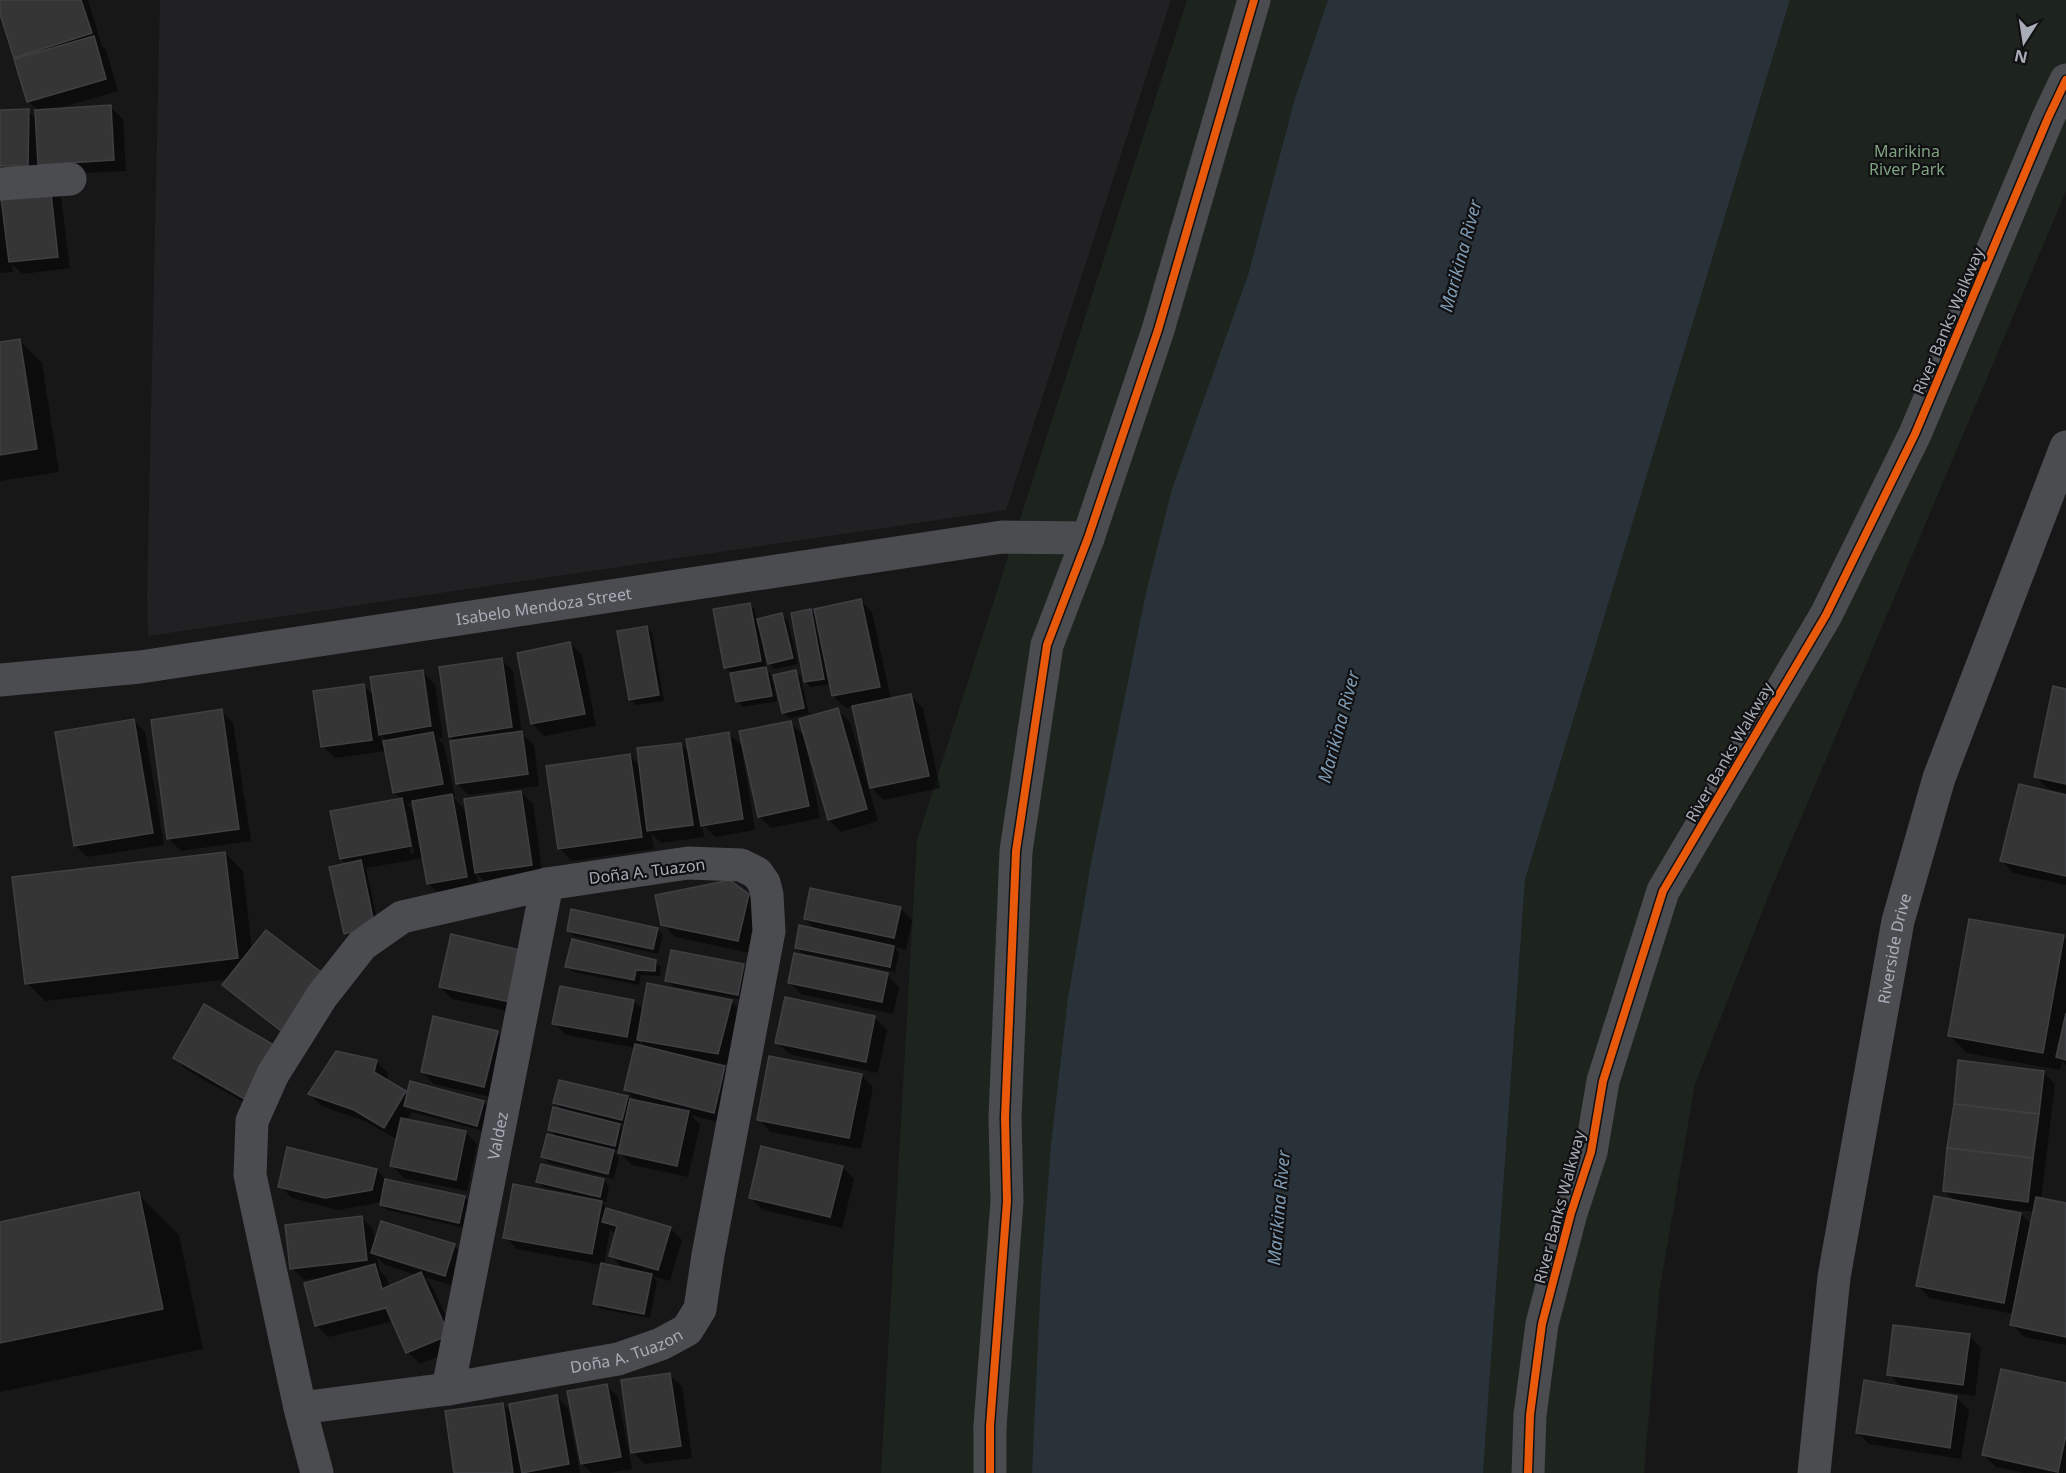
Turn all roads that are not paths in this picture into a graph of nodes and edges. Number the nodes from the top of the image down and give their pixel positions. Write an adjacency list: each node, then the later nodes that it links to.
1 (1254, 0): 6 (street)
2 (2066, 80): 13 (street, River Banks Walkway)
3 (70, 178): 4 (street)
4 (0, 184)
5 (2066, 447): 14 (street, Riverside Drive)
6 (1088, 538): 7 (street, Isabelo Mendoza Street); 12 (street)
7 (0, 680)
8 (547, 884): 9 (street, Valdez); 9 (street, Doña A. Tuazon); 10 (street, Doña A. Tuazon)
9 (448, 1389): 10 (street, Doña A. Tuazon)
10 (300, 1408): 11 (street, Doña A. Tuazon)
11 (317, 1473)
12 (990, 1473)
13 (1527, 1473)
14 (1814, 1473)

